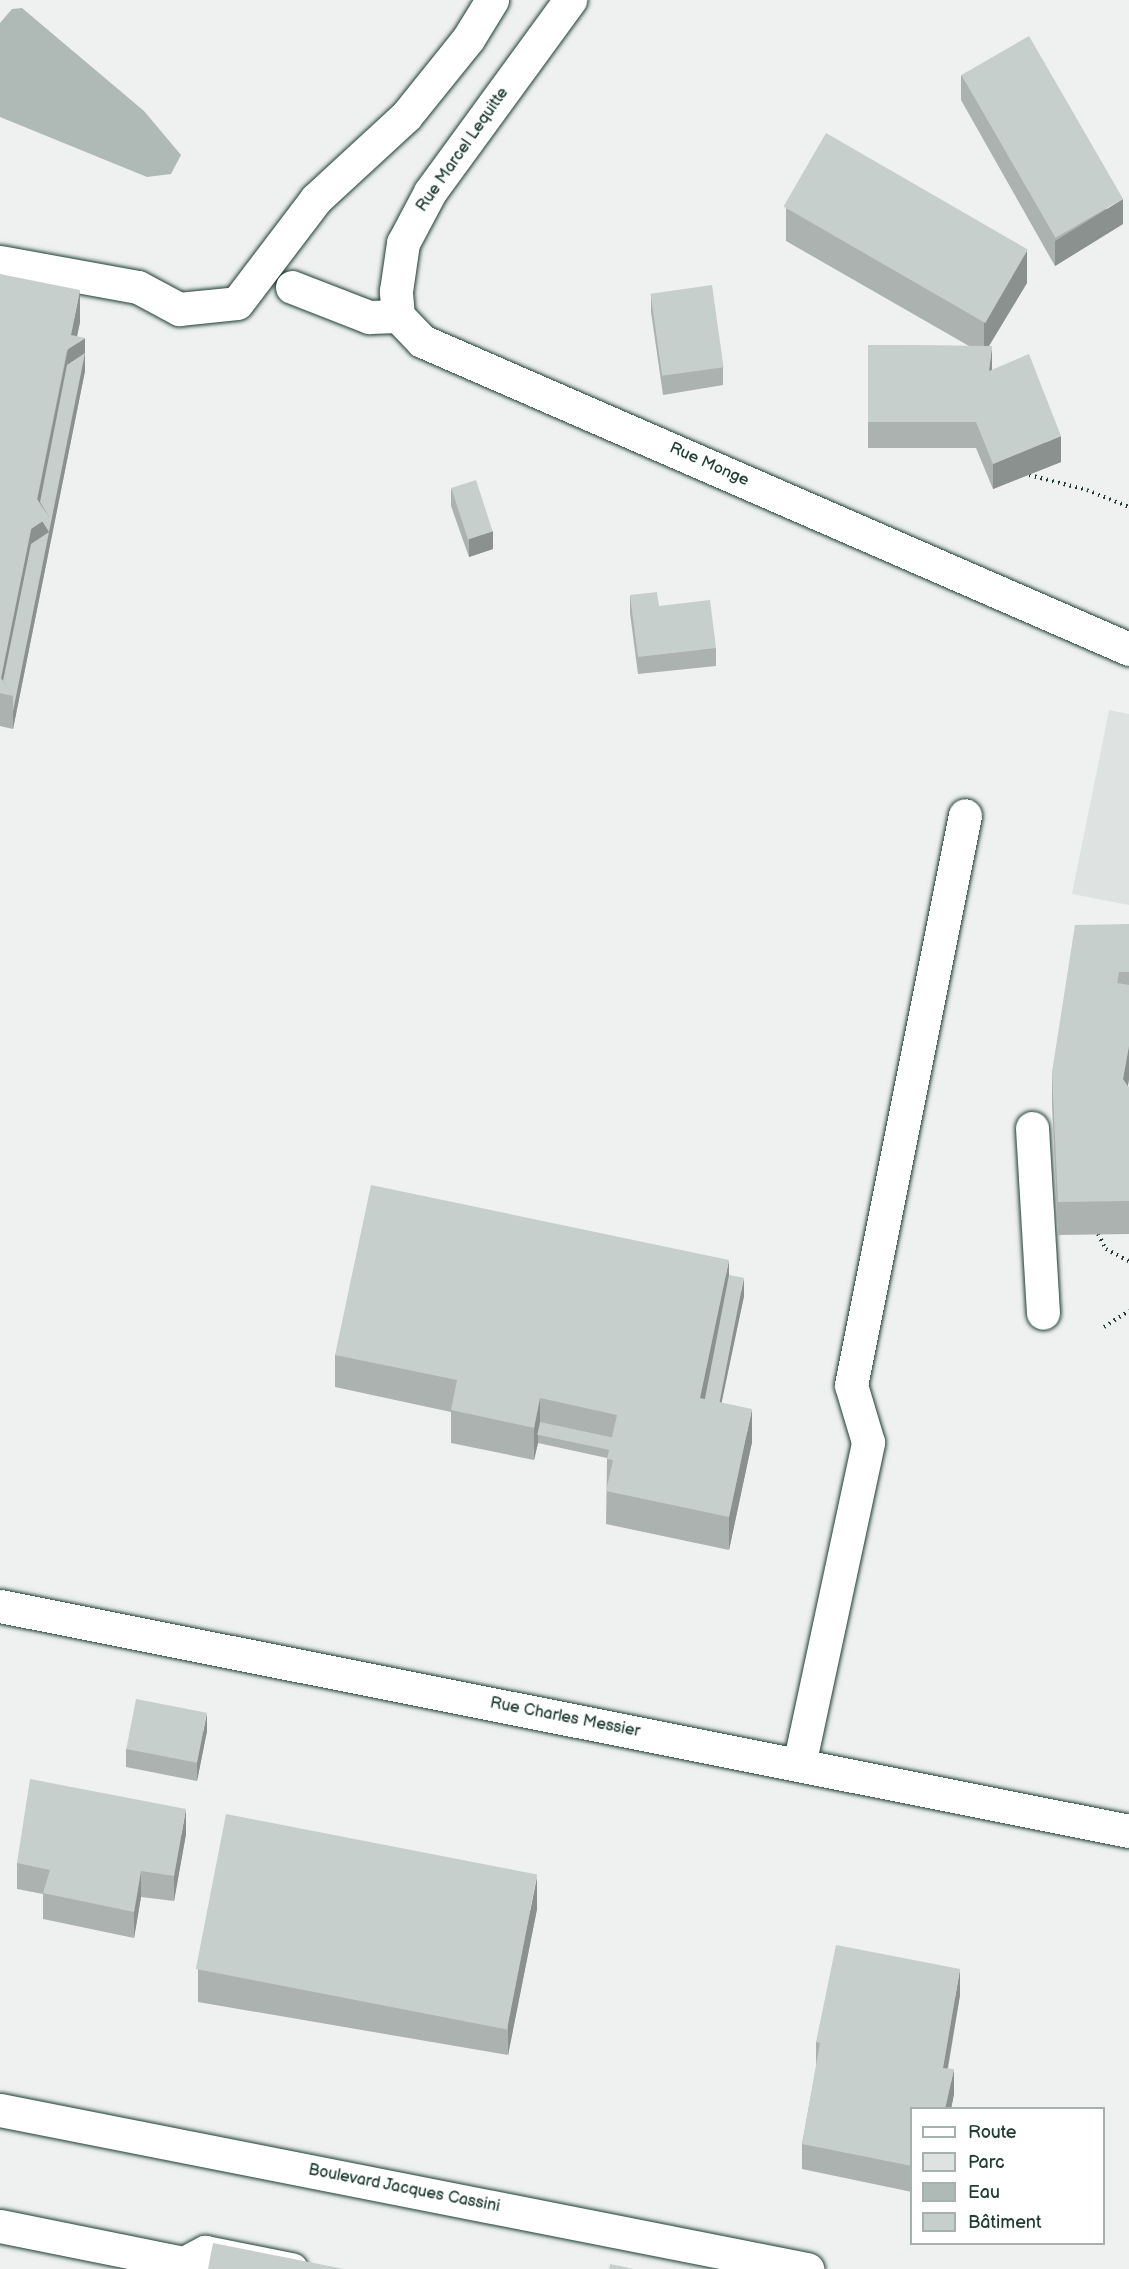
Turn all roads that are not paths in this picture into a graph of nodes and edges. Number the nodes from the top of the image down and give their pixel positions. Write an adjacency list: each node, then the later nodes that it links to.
1 (492, 0): 3 (street)
2 (570, 0): 5 (street, Rue Marcel Lequitte)
3 (0, 262)
4 (292, 287): 5 (street)
5 (398, 316): 6 (street, Rue Monge)
6 (1129, 648)
7 (965, 815): 11 (street)
8 (1032, 1128): 9 (street)
9 (1043, 1313)
10 (0, 1606): 11 (street, Rue Charles Messier)
11 (799, 1765): 12 (street, Rue Charles Messier)
12 (1129, 1831)
13 (0, 2110): 16 (street, Boulevard Jacques Cassini)
14 (0, 2226): 15 (street)
15 (291, 2269)
16 (807, 2269)

